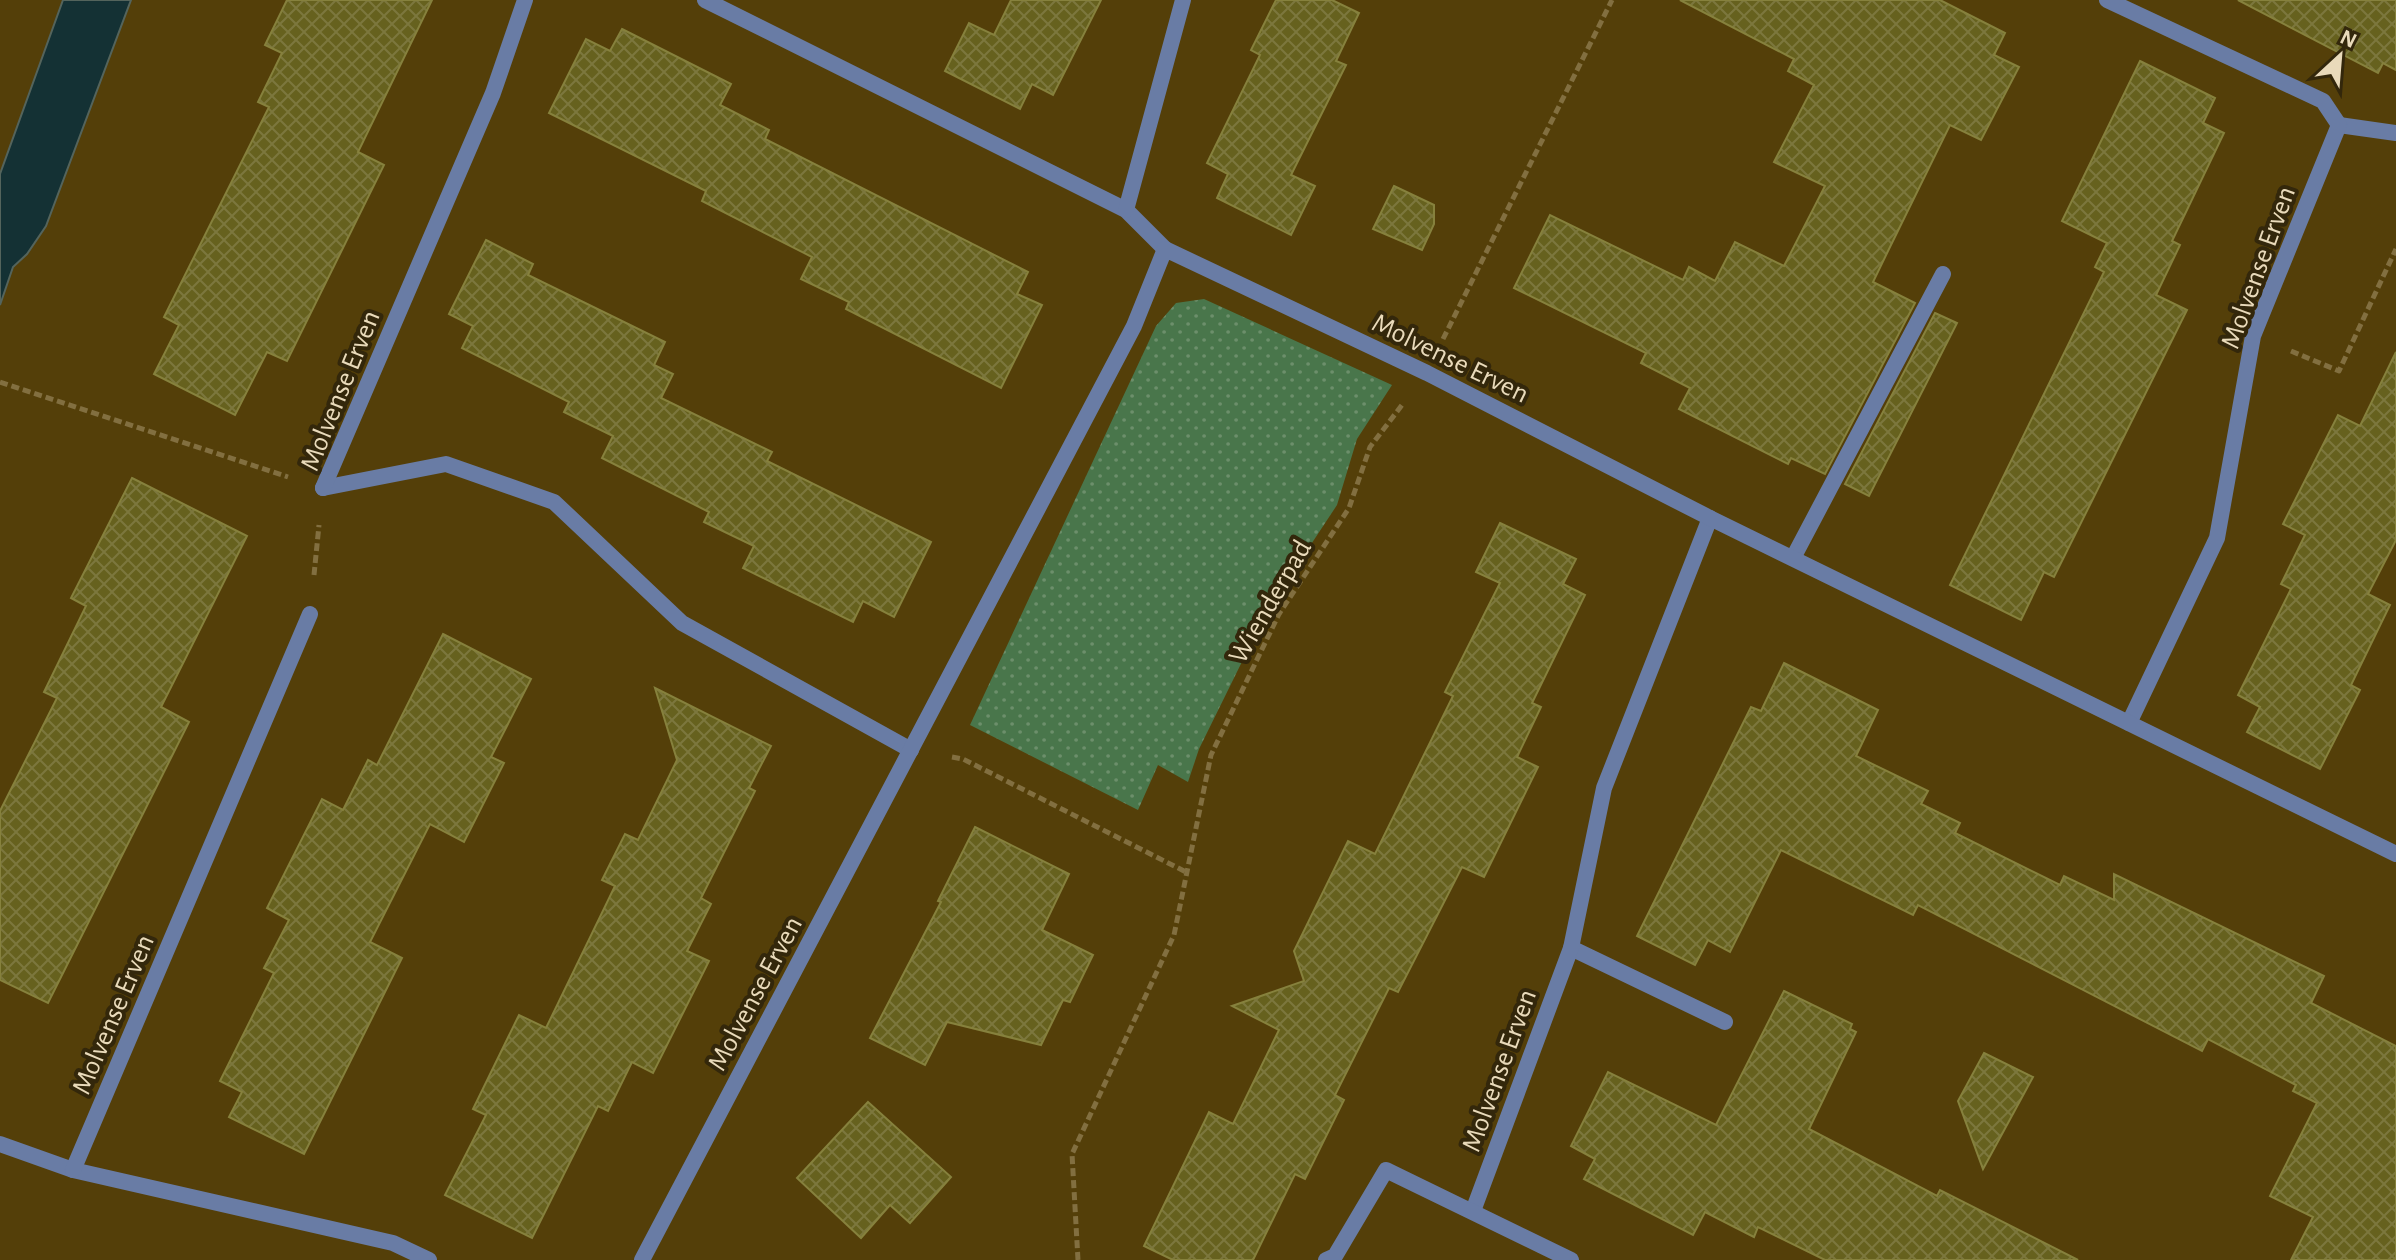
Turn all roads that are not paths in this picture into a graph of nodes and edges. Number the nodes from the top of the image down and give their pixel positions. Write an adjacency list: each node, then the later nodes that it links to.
1 (525, 0): 14 (street, Molvense Erven)
2 (705, 0): 7 (street, Molvense Erven)
3 (1183, 0): 7 (street)
4 (2107, 0): 5 (street)
5 (2339, 125): 6 (street); 13 (street, Molvense Erven)
6 (2396, 133)
7 (1126, 210): 8 (street, Molvense Erven)
8 (1165, 249): 10 (street, Molvense Erven); 14 (street, Molvense Erven)
9 (1943, 274): 11 (street)
10 (1710, 518): 11 (street, Molvense Erven); 16 (street, Molvense Erven)
11 (1793, 558): 13 (street, Molvense Erven)
12 (310, 614): 19 (street, Molvense Erven)
13 (2129, 723): 15 (street, Molvense Erven)
14 (911, 750): 22 (street, Molvense Erven)
15 (2396, 854)
16 (1571, 948): 17 (street); 20 (street, Molvense Erven)
17 (1725, 1022)
18 (0, 1144): 19 (street)
19 (73, 1170): 21 (street)
20 (1473, 1211): 23 (street); 24 (street)
21 (429, 1260)
22 (642, 1260)
23 (1326, 1260)
24 (1571, 1260)

